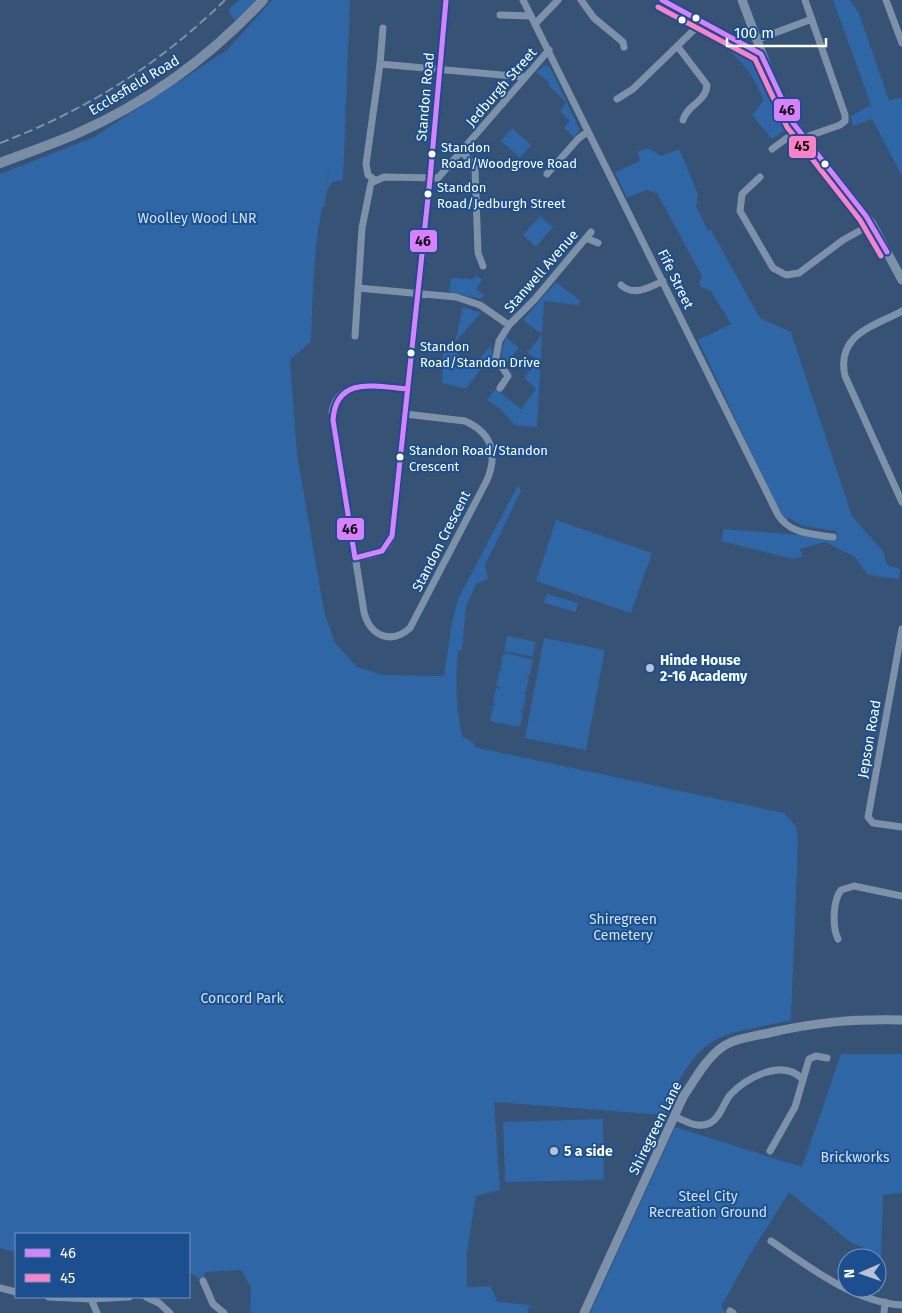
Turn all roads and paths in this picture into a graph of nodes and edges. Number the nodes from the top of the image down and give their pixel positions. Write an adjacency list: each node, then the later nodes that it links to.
1 (263, 0): 31 (main road, Ecclesfield Road)
2 (446, 0): 23 (street, Standon Road)
3 (523, 0): 11 (street, Fife Street)
4 (558, 0): 14 (street)
5 (581, 0): 19 (street)
6 (662, 0): 13 (street)
7 (742, 0): 16 (street)
8 (805, 0): 12 (street)
9 (886, 0): 17 (street)
10 (500, 15): 11 (street)
11 (531, 16): 14 (street, Fife Street)
12 (812, 19): 16 (street); 28 (street)
13 (702, 22): 18 (street); 21 (street)
14 (535, 24): 20 (street, Fife Street)
15 (383, 28): 22 (street)
16 (756, 40): 21 (street)
17 (902, 43)
18 (678, 47): 25 (street); 26 (street)
19 (624, 48)
20 (549, 50): 24 (street, Jedburgh Street); 27 (street, Fife Street)
21 (761, 54): 28 (street)
22 (380, 64): 23 (street); 35 (street)
23 (440, 70): 24 (street); 34 (street, Standon Road)
24 (525, 77): 30 (street, Jedburgh Street)
25 (617, 99)
26 (683, 120)
27 (588, 131): 32 (street); 40 (street, Fife Street)
28 (801, 134): 29 (street); 36 (street)
29 (772, 149)
30 (462, 151): 34 (street, Jedburgh Street); 38 (street)
31 (0, 163)
32 (547, 174)
33 (760, 177): 36 (street)
34 (430, 179): 35 (street); 43 (street, Standon Road)
35 (375, 180): 42 (street)
36 (872, 224): 39 (street)
37 (598, 243): 45 (street, Stanwell Avenue)
38 (484, 266)
39 (902, 280)
40 (663, 281): 41 (street); 51 (street, Fife Street)
41 (621, 285)
42 (358, 288): 43 (street); 46 (street)
43 (417, 295): 45 (street); 48 (street, Standon Road)
44 (902, 311): 50 (street)
45 (509, 325): 47 (street, Stanwell Avenue)
46 (355, 336)
47 (500, 388)
48 (407, 389): 49 (street, Standon Road); 52 (street)
49 (405, 414): 52 (street, Standon Road); 52 (street, Standon Crescent)
50 (902, 502)
51 (833, 537)
52 (355, 558)
53 (902, 629): 54 (street, Jepson Road)
54 (902, 827)
55 (902, 896): 56 (street)
56 (838, 939)
57 (902, 1020): 60 (street, Shiregreen Lane)
58 (826, 1058): 59 (street)
59 (802, 1079): 60 (street); 61 (street)
60 (674, 1116): 75 (street, Shiregreen Lane)
61 (770, 1151)
62 (771, 1241): 70 (street)
63 (203, 1281): 74 (street)
64 (0, 1288): 65 (street)
65 (15, 1292)
66 (70, 1298): 69 (street)
67 (110, 1298): 69 (street)
68 (148, 1298): 73 (street)
69 (91, 1299): 72 (street)
70 (885, 1302): 71 (street); 76 (street)
71 (902, 1304)
72 (97, 1313)
73 (170, 1313)
74 (224, 1313)
75 (584, 1313)
76 (884, 1313)

